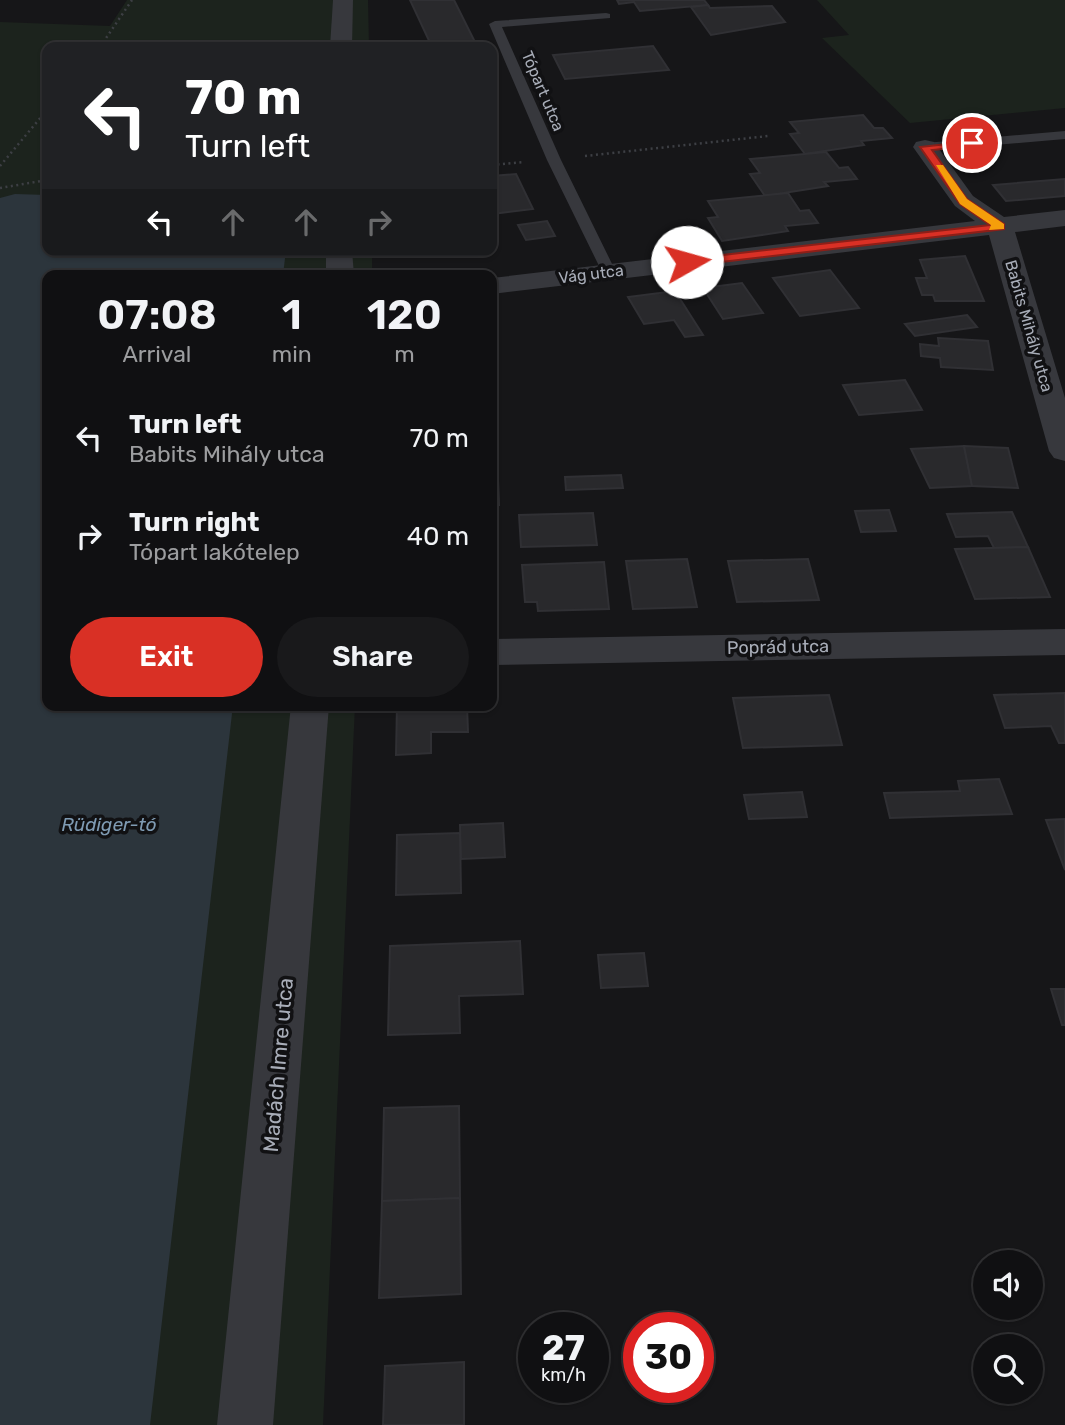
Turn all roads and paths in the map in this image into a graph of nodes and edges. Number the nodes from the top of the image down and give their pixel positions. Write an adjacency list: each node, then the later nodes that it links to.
1 (132, 0): 4 (path)
2 (343, 0): 5 (street)
3 (607, 16): 10 (lane, Tópart utca)
4 (103, 42)
5 (341, 42)
6 (42, 116): 12 (path)
7 (1065, 135): 9 (lane)
8 (768, 136): 10 (path)
9 (925, 147): 16 (street)
10 (554, 160): 11 (path); 17 (lane, Tópart utca)
11 (497, 165)
12 (0, 166)
13 (42, 181): 14 (path)
14 (0, 188)
15 (1065, 218): 16 (street, Vág utca)
16 (1000, 227): 17 (street, Vág utca); 19 (street, Babits Mihály utca)
17 (609, 272): 18 (street, Vág utca)
18 (497, 285)
19 (1065, 451)
20 (1065, 642): 21 (street, Poprád utca)
21 (497, 653)
22 (309, 711): 23 (street, Madách Imre utca)
23 (245, 1425)

